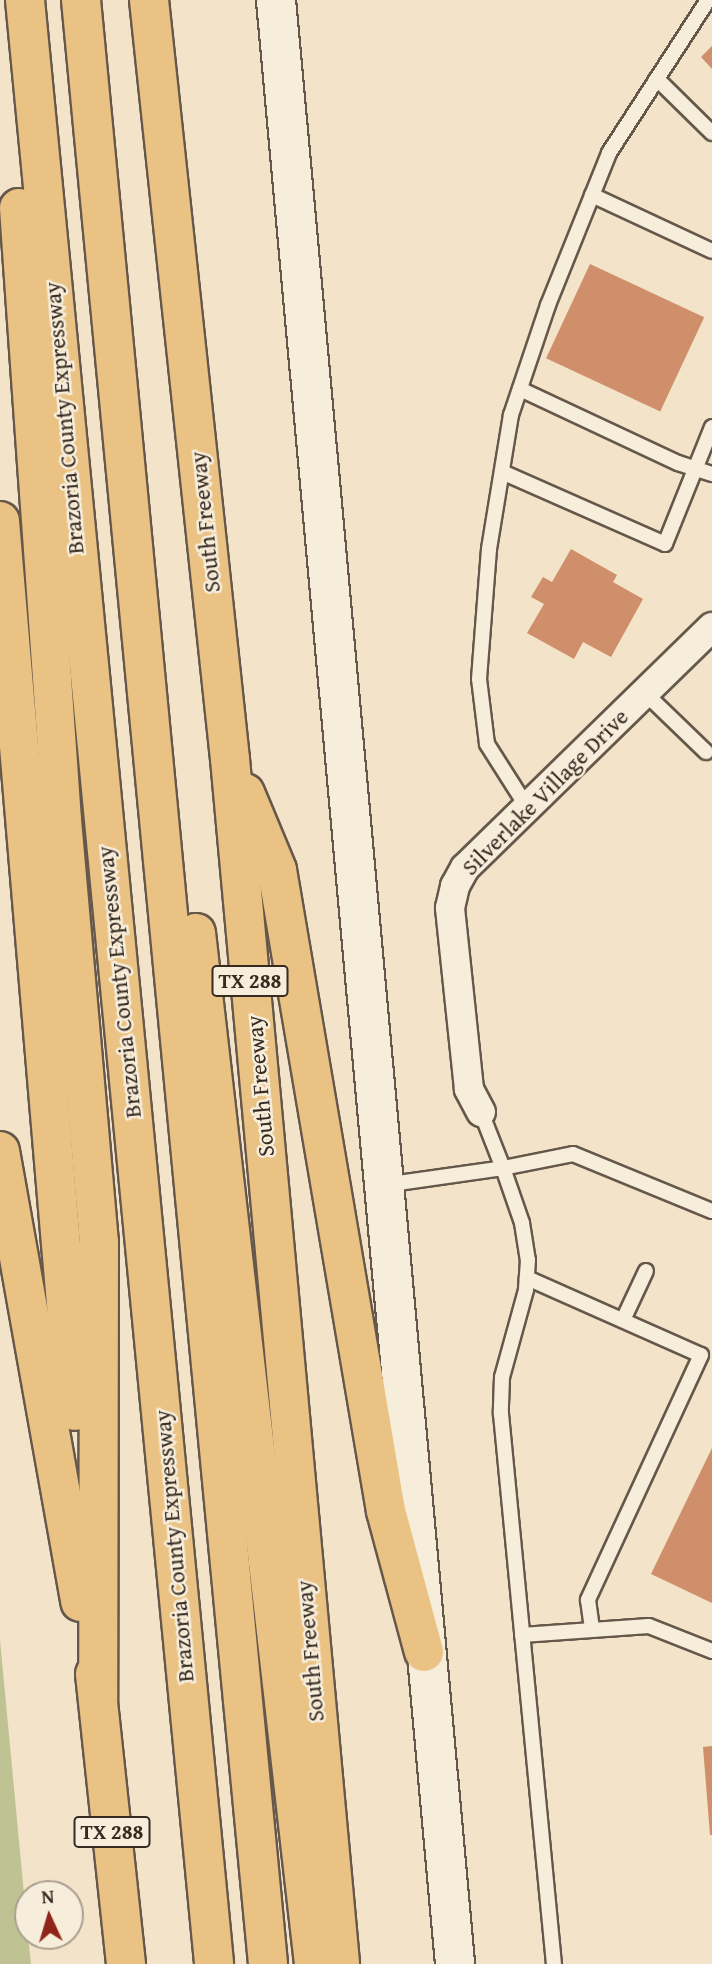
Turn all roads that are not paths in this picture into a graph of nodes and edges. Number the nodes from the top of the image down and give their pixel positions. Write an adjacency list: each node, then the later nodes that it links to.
1 (4, 0): 35 (highway)
2 (25, 0): 37 (highway, Brazoria County Expressway)
3 (81, 0): 18 (highway)
4 (149, 0): 21 (highway, South Freeway / TX 288)
5 (276, 0): 26 (main road)
6 (708, 0): 7 (lane)
7 (657, 79): 8 (lane); 9 (lane)
8 (712, 134)
9 (592, 195): 10 (lane); 11 (lane)
10 (712, 251)
11 (520, 389): 13 (lane); 14 (lane)
12 (712, 427): 13 (lane)
13 (695, 468): 14 (lane); 15 (lane)
14 (502, 472): 22 (lane)
15 (712, 474)
16 (0, 521): 35 (highway, TX 288)
17 (712, 627): 19 (street, Silverlake Village Drive)
18 (144, 677): 38 (highway); 39 (highway)
19 (645, 693): 20 (lane); 22 (street, Silverlake Village Drive)
20 (706, 752)
21 (230, 759): 34 (highway); 40 (highway, South Freeway / TX 288)
22 (527, 807): 23 (street, Silverlake Village Drive)
23 (481, 1112): 25 (lane)
24 (0, 1151): 35 (highway)
25 (503, 1168): 26 (lane); 27 (lane); 29 (lane)
26 (381, 1186): 34 (main road)
27 (712, 1211)
28 (646, 1270): 30 (lane)
29 (527, 1278): 30 (lane); 32 (lane)
30 (623, 1320): 31 (lane)
31 (592, 1629): 32 (lane); 33 (lane)
32 (522, 1635): 42 (lane)
33 (712, 1651)
34 (424, 1652): 41 (main road)
35 (97, 1701): 36 (highway, TX 288)
36 (126, 1964)
37 (214, 1964)
38 (268, 1964)
39 (314, 1964)
40 (341, 1964)
41 (455, 1964)
42 (554, 1964)

